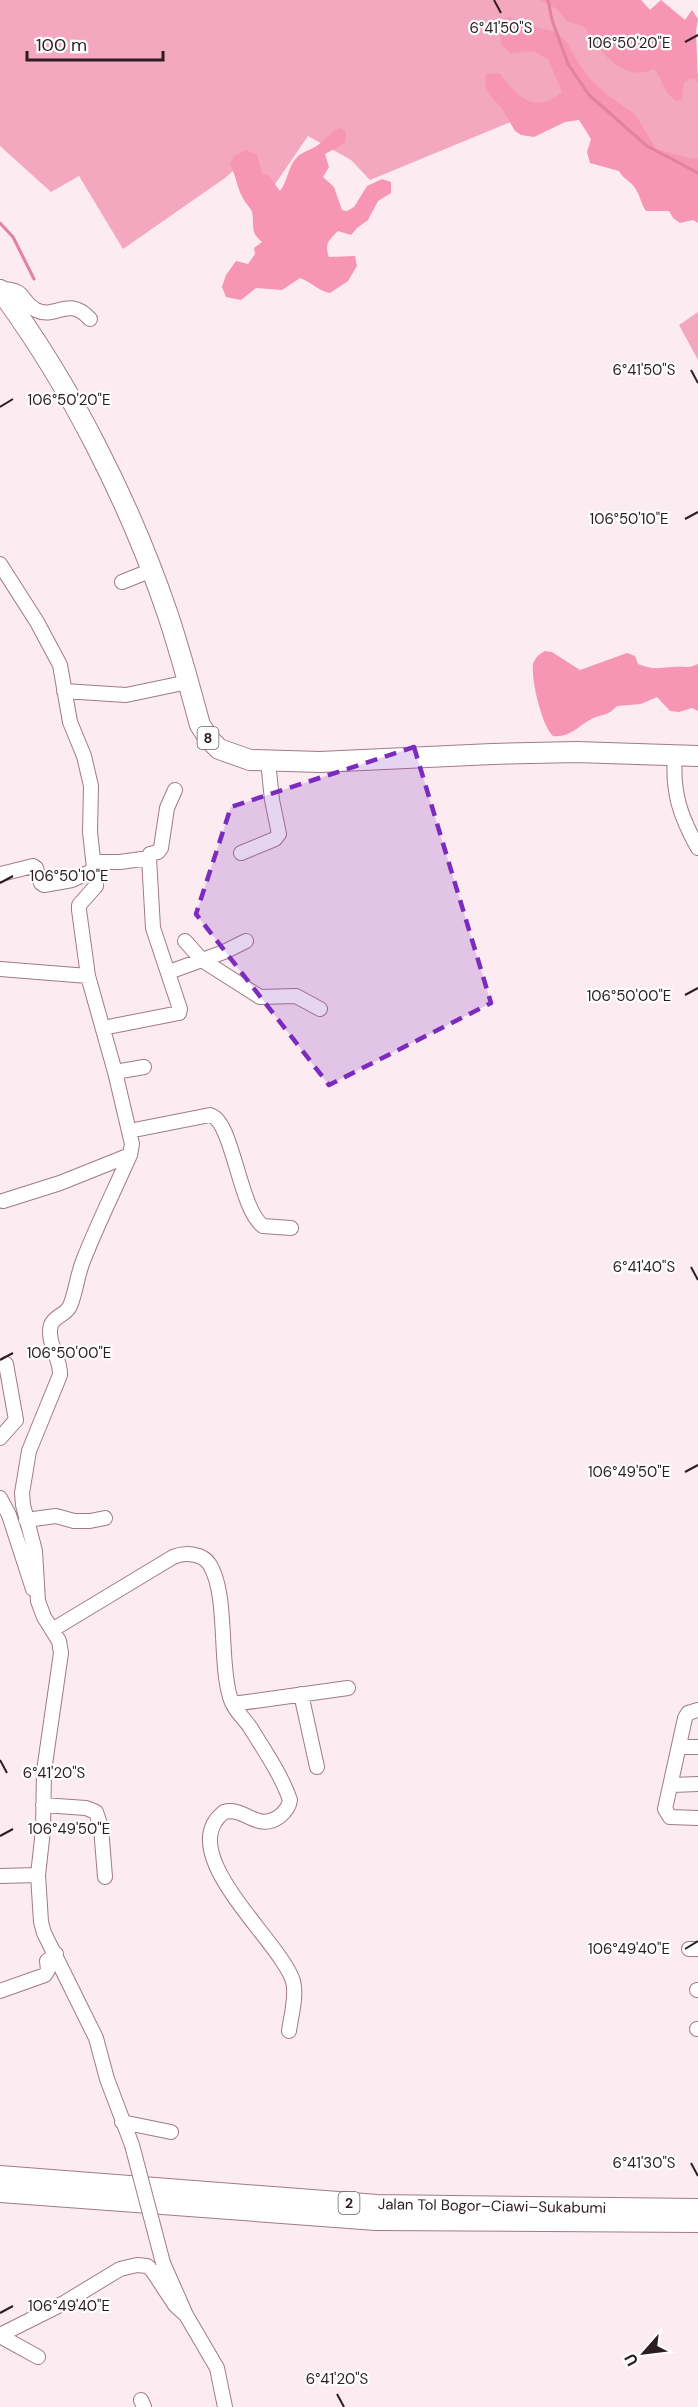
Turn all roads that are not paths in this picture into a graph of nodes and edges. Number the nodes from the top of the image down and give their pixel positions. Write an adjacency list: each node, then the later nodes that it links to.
1 (2, 297): 2 (street); 4 (highway, 8)
2 (90, 319)
3 (0, 564): 7 (street)
4 (152, 570): 5 (street); 6 (highway, 8)
5 (122, 582)
6 (188, 682): 7 (street); 10 (highway, 8)
7 (64, 691): 15 (street)
8 (675, 755): 9 (highway, 8); 10 (highway, 8); 12 (street)
9 (698, 756)
10 (268, 761): 13 (street)
11 (175, 790): 14 (street)
12 (698, 848)
13 (241, 853)
14 (149, 858): 15 (street); 21 (street)
15 (95, 866): 16 (street); 22 (street)
16 (1, 874)
17 (185, 941): 19 (street)
18 (246, 941): 19 (street)
19 (202, 960): 21 (street); 23 (street)
20 (0, 969): 22 (street)
21 (169, 972): 24 (street)
22 (88, 976): 24 (street)
23 (320, 1009)
24 (103, 1028): 26 (street)
25 (144, 1067): 26 (street)
26 (115, 1072): 27 (street)
27 (129, 1131): 28 (street); 30 (street)
28 (130, 1155): 29 (street); 35 (street)
29 (3, 1200)
30 (291, 1228)
31 (6, 1364): 32 (street)
32 (0, 1438)
33 (0, 1498): 36 (street)
34 (105, 1518): 35 (street)
35 (26, 1520): 36 (street)
36 (38, 1601): 37 (street)
37 (52, 1630): 40 (street); 47 (street)
38 (348, 1688): 39 (street)
39 (301, 1694): 40 (street); 44 (street)
40 (233, 1704): 54 (street)
41 (698, 1710): 42 (street)
42 (680, 1747): 43 (street); 45 (street)
43 (698, 1747)
44 (317, 1767)
45 (672, 1785): 46 (street); 48 (street)
46 (698, 1785)
47 (43, 1805): 49 (street); 51 (street)
48 (698, 1818)
49 (38, 1875): 50 (street); 52 (street)
50 (0, 1876)
51 (105, 1877)
52 (56, 1954): 53 (street); 55 (street)
53 (0, 1991)
54 (289, 2031)
55 (122, 2122): 56 (street); 61 (street, bridge)
56 (171, 2132)
57 (0, 2176): 59 (highway, Jalan Tol Bogor–Ciawi–Sukabumi / 2)
58 (0, 2192): 60 (highway, Jalan Tol Bogor–Ciawi–Sukabumi / 2)
59 (698, 2209)
60 (698, 2223)
61 (186, 2314): 62 (street); 64 (street)
62 (0, 2336): 63 (street)
63 (38, 2357)
64 (225, 2407)

